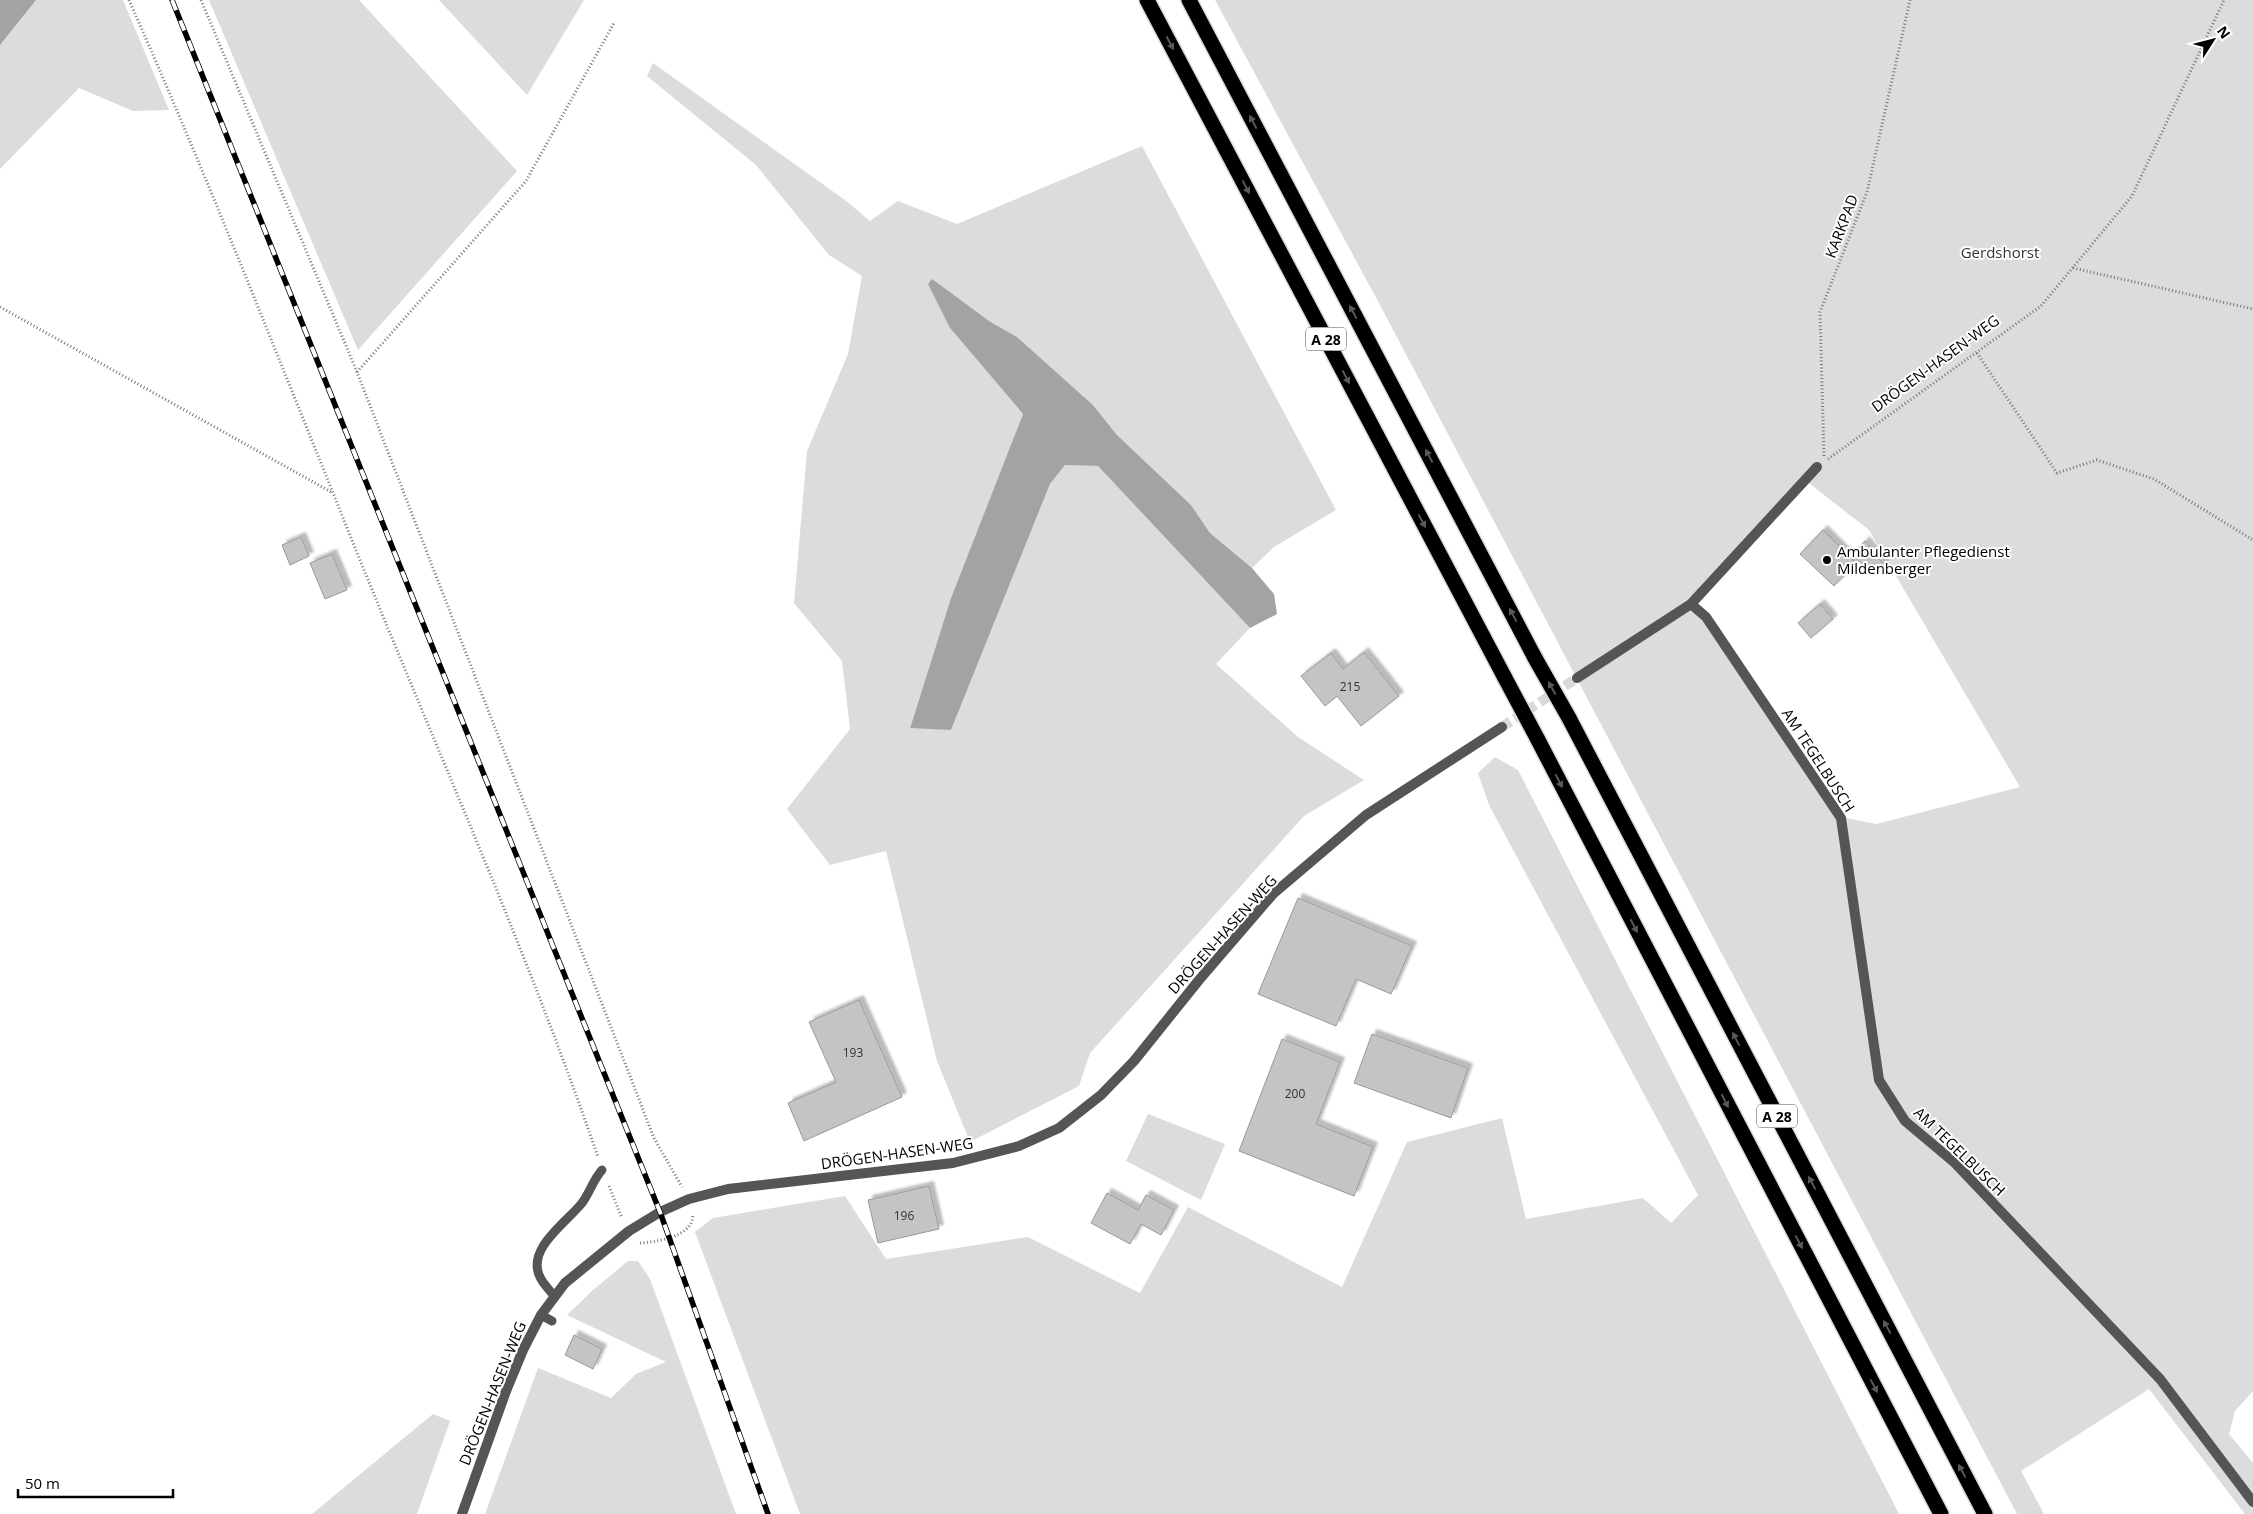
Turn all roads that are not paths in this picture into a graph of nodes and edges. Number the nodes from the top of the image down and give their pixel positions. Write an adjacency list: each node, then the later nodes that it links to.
1 (1147, 0): 13 (highway, A 28, one-way to 13, bridge)
2 (1189, 0): 14 (highway, A 28, one-way to 2, bridge)
3 (1821, 464): 4 (street)
4 (1691, 604): 5 (street); 11 (street, AM TEGELBUSCH)
5 (1577, 678)
6 (1502, 727): 8 (street, DRÖGEN-HASEN-WEG)
7 (602, 1170): 8 (lane)
8 (554, 1296): 9 (street, DRÖGEN-HASEN-WEG)
9 (540, 1315): 10 (lane); 12 (street, DRÖGEN-HASEN-WEG)
10 (552, 1321)
11 (2253, 1502)
12 (462, 1514)
13 (1941, 1514)
14 (1985, 1514)

